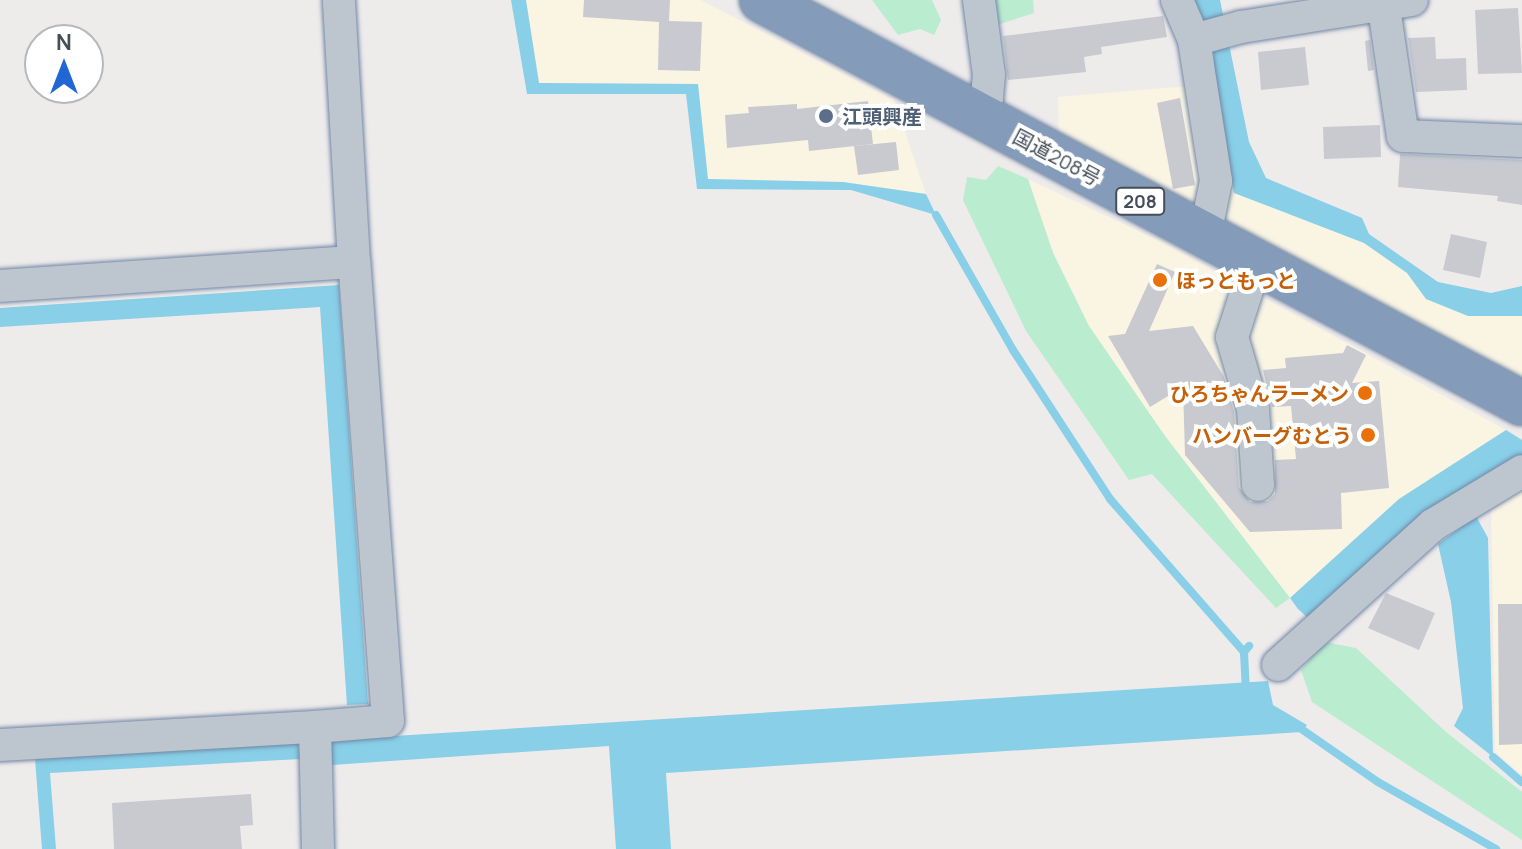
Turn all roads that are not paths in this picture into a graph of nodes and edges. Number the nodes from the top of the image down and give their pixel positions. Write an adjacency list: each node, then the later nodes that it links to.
1 (339, 0): 10 (street)
2 (762, 0): 7 (highway, 国道208号 / 208)
3 (979, 0): 7 (street)
4 (1177, 0): 6 (street)
5 (1398, 4): 6 (street); 8 (street)
6 (1194, 40): 9 (street)
7 (977, 115): 9 (highway, 国道208号 / 208)
8 (1522, 141)
9 (1205, 235): 11 (highway, 国道208号 / 208)
10 (354, 262): 12 (street); 17 (street)
11 (1256, 262): 13 (highway, 国道208号 / 208); 15 (street)
12 (0, 286)
13 (1520, 402)
14 (1522, 471): 16 (street)
15 (1258, 485)
16 (1278, 665)
17 (315, 727): 18 (street); 19 (street)
18 (0, 745)
19 (318, 849)

